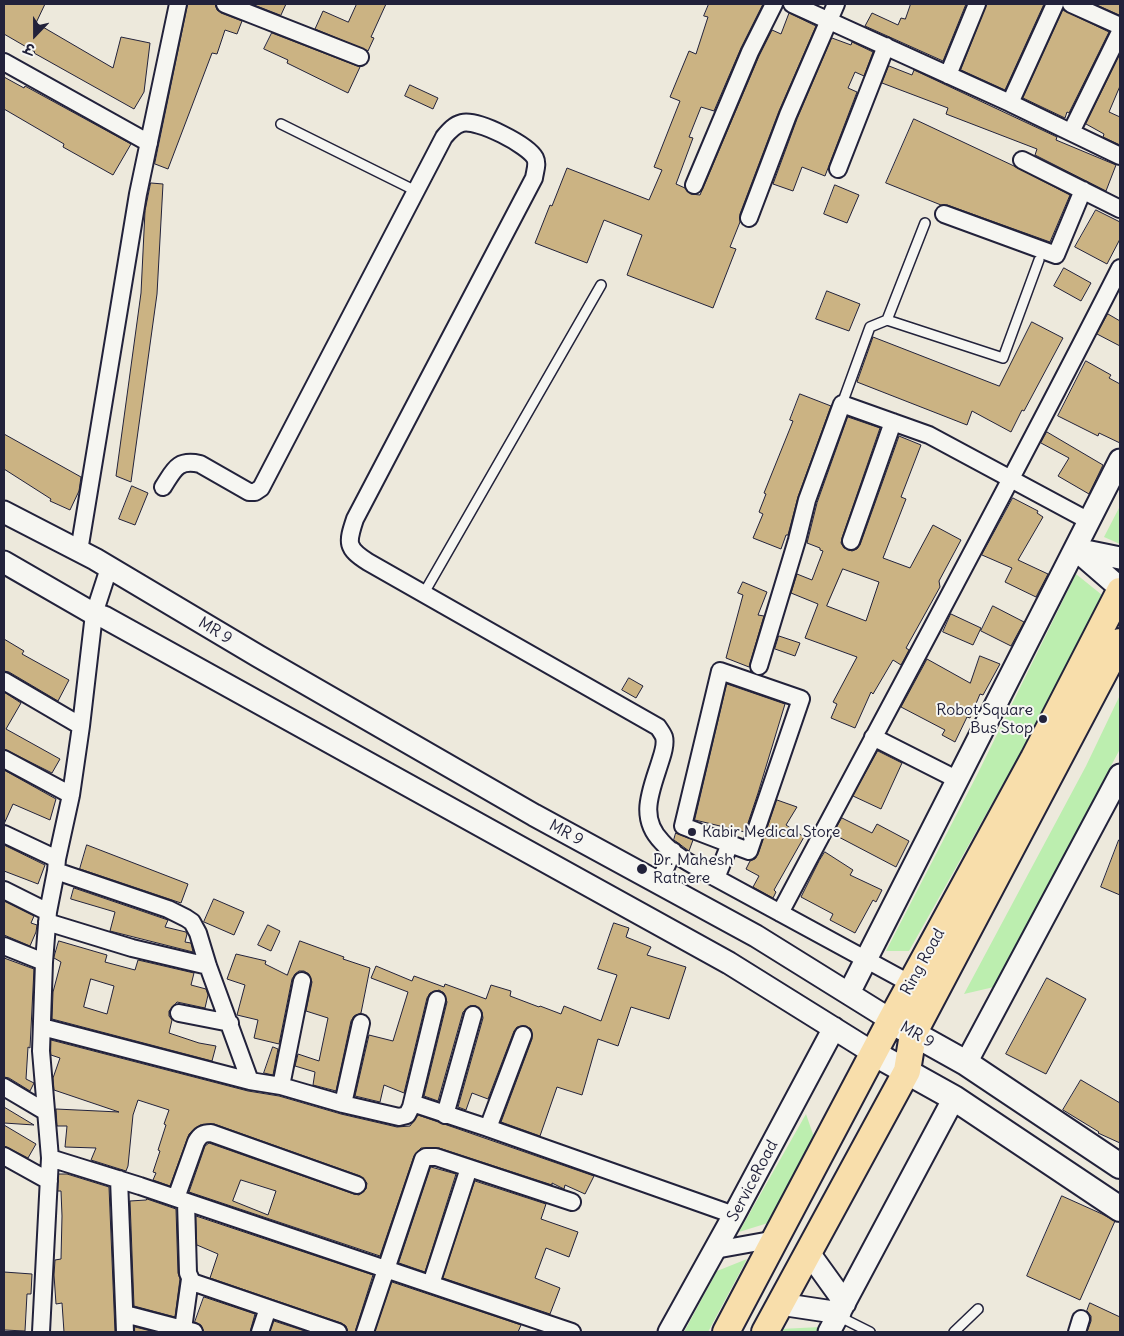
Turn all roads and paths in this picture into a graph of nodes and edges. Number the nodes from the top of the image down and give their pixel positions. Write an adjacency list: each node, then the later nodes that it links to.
1 (178, 4): 19 (street)
2 (225, 4): 13 (street)
3 (774, 4): 23 (street)
4 (792, 4): 9 (street)
5 (836, 4): 9 (street)
6 (978, 4): 15 (street)
7 (1055, 4): 16 (street)
8 (1072, 4): 10 (street)
9 (828, 20): 12 (street); 28 (street)
10 (1120, 26)
11 (1120, 32): 18 (street)
12 (886, 46): 15 (street); 22 (street)
13 (360, 57)
14 (4, 62): 19 (street)
15 (948, 75): 16 (street)
16 (1010, 103): 18 (street)
17 (282, 124): 25 (lane)
18 (1070, 132): 20 (street)
19 (149, 143): 43 (street)
20 (1120, 156)
21 (1022, 160): 24 (street)
22 (838, 169)
23 (694, 185)
24 (1083, 190): 26 (street); 27 (street)
25 (416, 191): 38 (street); 48 (street)
26 (1120, 209)
27 (944, 214)
28 (749, 218)
29 (926, 223): 33 (lane)
30 (1039, 260): 33 (lane)
31 (1120, 268): 37 (street)
32 (600, 284): 48 (lane)
33 (887, 320): 34 (lane)
34 (842, 404): 35 (street); 51 (street)
35 (893, 422): 37 (street); 41 (street)
36 (1120, 460): 40 (street)
37 (1012, 478): 40 (street); 54 (street)
38 (163, 487)
39 (4, 512): 43 (street, MR 9)
40 (1089, 520): 42 (street)
41 (851, 542)
42 (1075, 549): 44 (street); 47 (street); 57 (street)
43 (79, 551): 46 (street, MR 9)
44 (1120, 558)
45 (4, 562): 49 (street)
46 (109, 568): 49 (street); 64 (street, MR 9)
47 (1120, 590): 73 (main road, Ring Road)
48 (424, 594): 61 (street)
49 (94, 614): 53 (street); 82 (street)
50 (1120, 642): 83 (main road, Ring Road)
51 (759, 666)
52 (4, 681): 53 (street)
53 (81, 726): 58 (street)
54 (874, 737): 57 (street); 66 (street)
55 (4, 759): 58 (street)
56 (1120, 775): 86 (street)
57 (958, 780): 69 (street)
58 (71, 796): 62 (street)
59 (4, 834): 62 (street)
60 (730, 844): 60 (street); 63 (street)
61 (673, 851): 63 (street); 64 (street)
62 (57, 865): 67 (street); 71 (street)
63 (716, 878): 66 (street)
64 (658, 883): 74 (street, MR 9)
65 (4, 890): 67 (street)
66 (780, 913): 69 (street)
67 (48, 917): 70 (street); 71 (street)
68 (4, 946): 70 (street)
69 (865, 961): 73 (street); 74 (street)
70 (44, 962): 81 (street)
71 (208, 966): 79 (street)
72 (302, 982): 89 (street)
73 (911, 984): 78 (main road, Ring Road)
74 (849, 993): 78 (street, MR 9)
75 (437, 1000): 92 (street)
76 (179, 1013): 79 (street)
77 (472, 1015): 95 (street)
78 (891, 1020): 83 (main road, MR 9); 85 (main road, Ring Road)
79 (230, 1023): 88 (street)
80 (361, 1023): 93 (street)
81 (42, 1027): 88 (street); 94 (street)
82 (834, 1028): 85 (street); 107 (street, ServiceRoad)
83 (913, 1034): 86 (main road, MR 9); 87 (main road, Ring Road)
84 (522, 1035): 96 (street)
85 (875, 1054): 87 (main road); 108 (main road, Ring Road)
86 (966, 1063): 99 (main road, MR 9)
87 (907, 1071): 91 (main road); 110 (main road, Ring Road)
88 (250, 1081): 89 (street)
89 (281, 1086): 93 (street)
90 (4, 1087): 94 (street)
91 (954, 1098): 106 (main road); 118 (street)
92 (412, 1103): 93 (street); 95 (street)
93 (342, 1104)
94 (46, 1112): 98 (street)
95 (445, 1115): 96 (street)
96 (488, 1128): 107 (street)
97 (4, 1156): 102 (street)
98 (50, 1158): 101 (street); 102 (street)
99 (1120, 1166)
100 (470, 1168): 105 (street); 111 (street); 113 (street)
101 (119, 1179): 104 (street); 117 (street)
102 (49, 1181): 121 (street)
103 (357, 1185): 104 (street)
104 (181, 1200): 111 (street); 112 (street)
105 (572, 1202)
106 (1120, 1209)
107 (734, 1215): 109 (street, ServiceRoad)
108 (776, 1239): 109 (street); 128 (main road, Ring Road)
109 (715, 1250): 127 (street, ServiceRoad)
110 (809, 1253): 114 (main road, Ring Road); 118 (street)
111 (385, 1269): 113 (street); 125 (street)
112 (190, 1279): 115 (street); 120 (street)
113 (431, 1284): 126 (street)
114 (780, 1304): 118 (street); 129 (main road, Ring Road)
115 (268, 1308): 119 (street); 123 (street)
116 (978, 1310): 131 (lane)
117 (125, 1314): 120 (street); 122 (street)
118 (838, 1316): 130 (lane)
119 (314, 1328): 124 (street)
120 (189, 1330)
121 (41, 1332)
122 (125, 1332)
123 (260, 1332)
124 (338, 1332)
125 (365, 1332)
126 (572, 1332)
127 (669, 1332)
128 (726, 1332)
129 (765, 1332)
130 (870, 1332)
131 (954, 1332)

